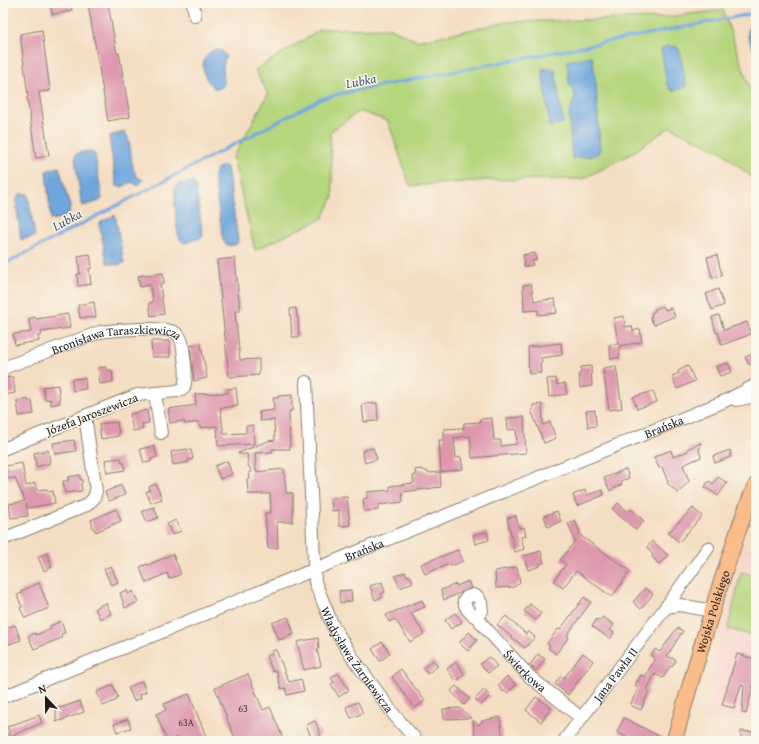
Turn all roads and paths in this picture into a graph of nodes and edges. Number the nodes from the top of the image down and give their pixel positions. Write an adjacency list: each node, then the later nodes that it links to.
1 (193, 3): 2 (street)
2 (195, 16)
3 (3, 368): 6 (street, Bronisława Taraszkiewicza)
4 (306, 382): 16 (street, Władysława Żarniewicza)
5 (756, 385): 9 (street, Brańska)
6 (184, 388): 7 (street, Józefa Jaroszewicza)
7 (156, 393): 10 (street, Józefa Jaroszewicza); 11 (street)
8 (756, 396): 9 (street, Brańska)
9 (725, 401): 16 (street, Brańska)
10 (85, 416): 12 (street, Józefa Jaroszewicza); 14 (street)
11 (161, 433)
12 (3, 449)
13 (756, 484): 18 (main road, Wojska Polskiego)
14 (3, 539)
15 (708, 548): 17 (street, Jana Pawła II)
16 (314, 570): 20 (street, Brańska); 22 (street, Władysława Żarniewicza)
17 (666, 607): 18 (street); 21 (street, Jana Pawła II)
18 (712, 611): 24 (main road, Wojska Polskiego)
19 (477, 616): 21 (street, Świerkowa)
20 (3, 697)
21 (582, 718): 23 (street, Jana Pawła II)
22 (413, 740)
23 (564, 741)
24 (674, 741)

